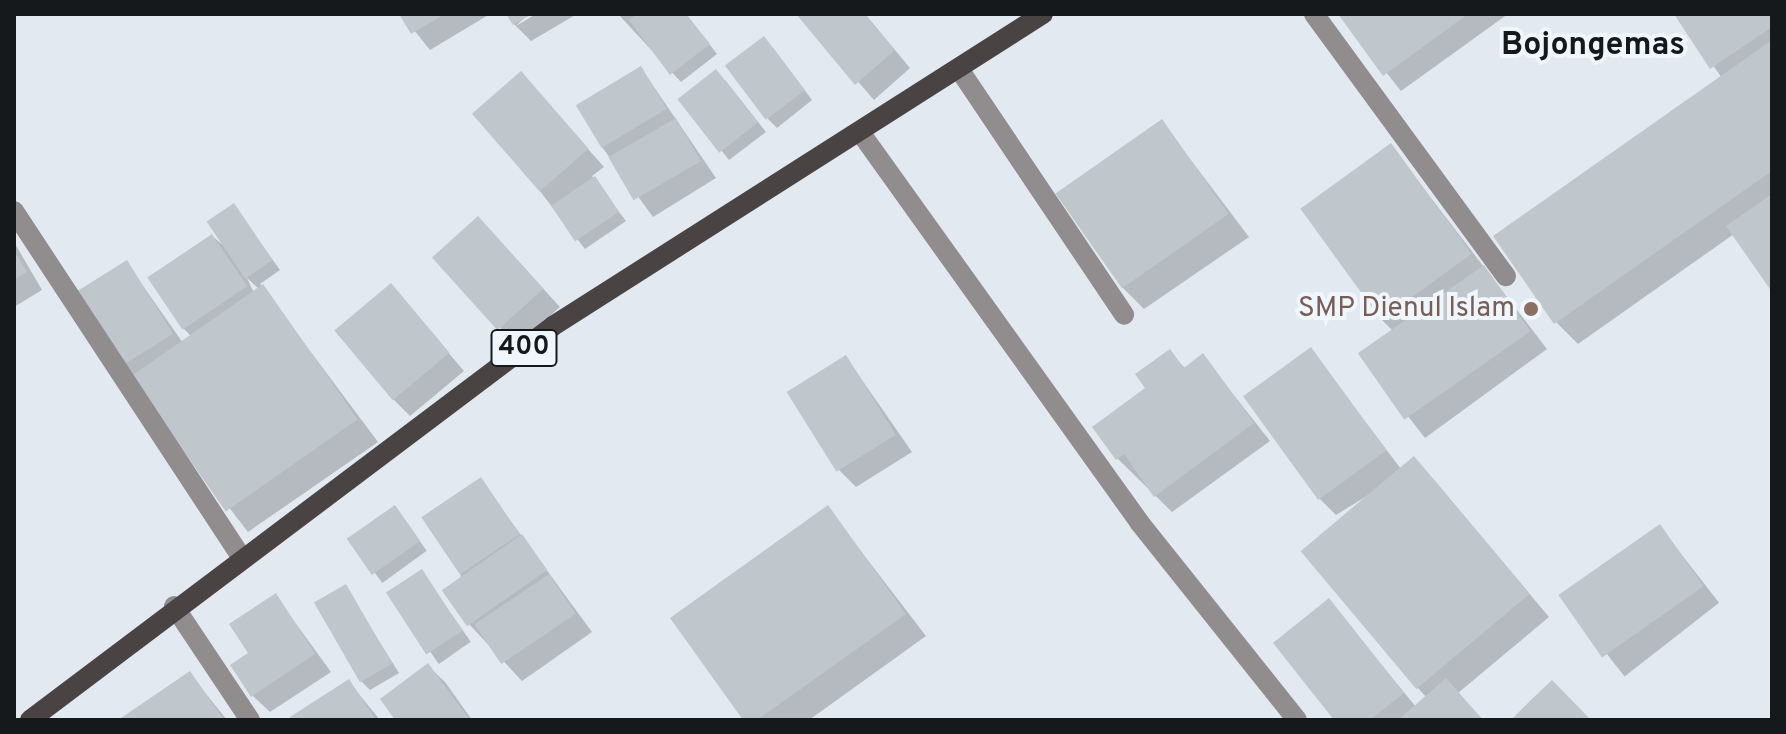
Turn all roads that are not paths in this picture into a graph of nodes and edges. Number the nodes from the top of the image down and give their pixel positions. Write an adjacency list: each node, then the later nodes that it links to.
1 (1043, 14): 3 (main road, 400)
2 (1314, 14): 6 (street)
3 (959, 69): 4 (main road, 400); 7 (street)
4 (860, 132): 8 (main road, 400); 12 (street)
5 (14, 211): 8 (street)
6 (1506, 276)
7 (1124, 315)
8 (241, 557): 9 (main road, 400)
9 (174, 606): 10 (main road, 400); 11 (street)
10 (30, 720)
11 (250, 720)
12 (1297, 720)

